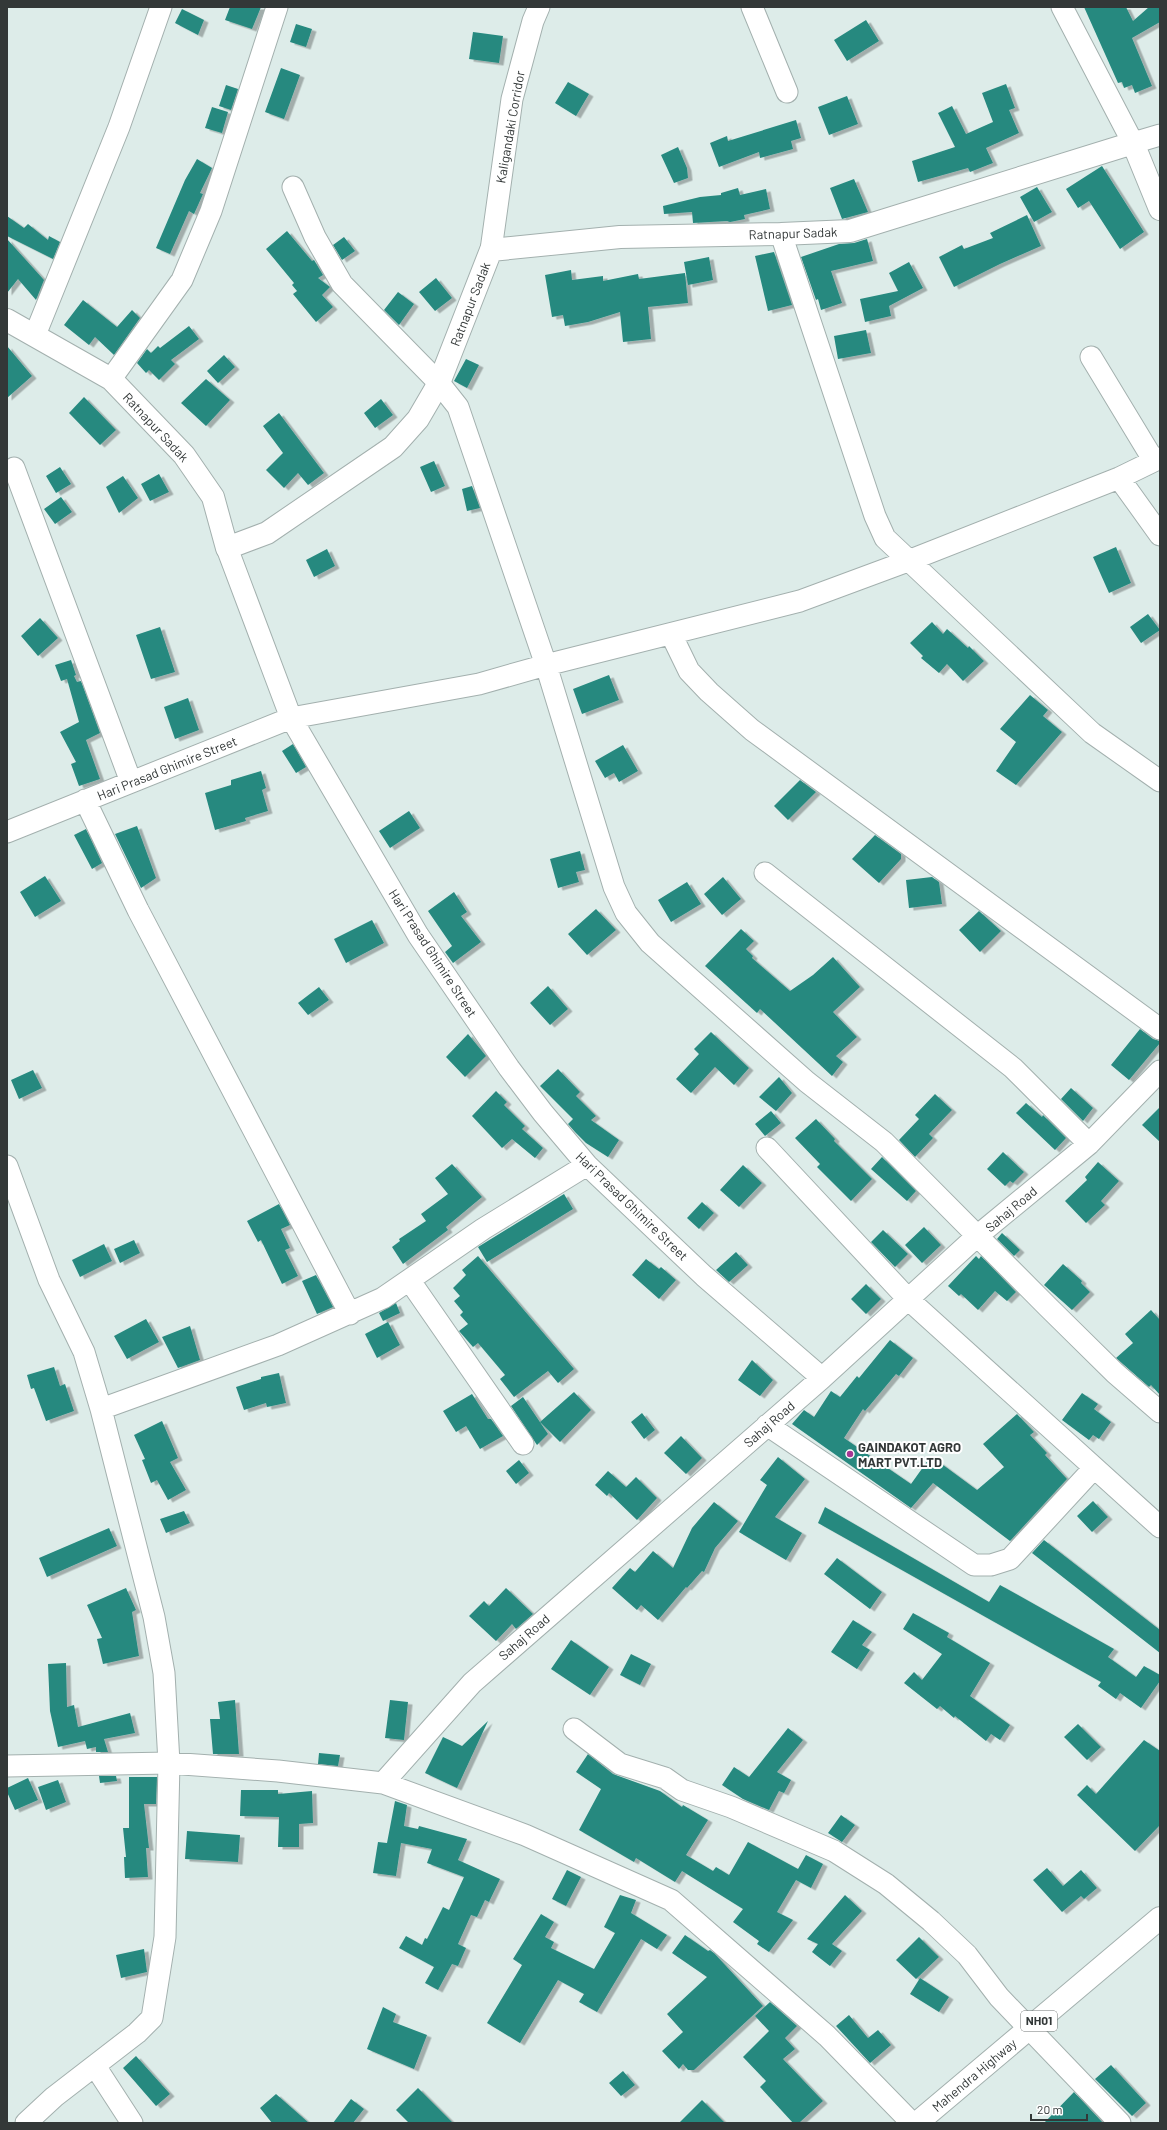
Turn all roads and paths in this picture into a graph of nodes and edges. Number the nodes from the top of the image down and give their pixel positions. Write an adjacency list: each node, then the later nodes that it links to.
1 (161, 7): 14 (street)
2 (277, 7): 16 (street)
3 (539, 7): 12 (street, Kaligandaki Corridor)
4 (752, 7): 6 (street)
5 (1062, 7): 8 (street)
6 (787, 92)
7 (1160, 135): 8 (street)
8 (1133, 143): 10 (main road); 11 (main road, Ratnapur Sadak)
9 (294, 187): 17 (street)
10 (1160, 209)
11 (782, 234): 12 (main road, Ratnapur Sadak); 23 (street)
12 (491, 250): 17 (main road, Ratnapur Sadak)
13 (7, 320): 14 (main road, Ratnapur Sadak)
14 (36, 335): 16 (main road, Ratnapur Sadak)
15 (1091, 357): 18 (street)
16 (111, 379): 22 (main road, Ratnapur Sadak)
17 (439, 383): 22 (main road, Ratnapur Sadak); 25 (street)
18 (1157, 459): 20 (street)
19 (14, 468): 28 (street)
20 (1119, 478): 21 (street); 23 (street)
21 (1160, 535)
22 (227, 548): 26 (street)
23 (908, 561): 24 (street); 27 (street)
24 (671, 634): 25 (street); 32 (street)
25 (546, 664): 26 (street); 38 (street)
26 (291, 718): 28 (street, Hari Prasad Ghimire Street); 36 (street, Hari Prasad Ghimire Street)
27 (1160, 781)
28 (131, 782): 29 (street, Hari Prasad Ghimire Street)
29 (85, 800): 30 (street, Hari Prasad Ghimire Street); 41 (street)
30 (7, 832)
31 (765, 873): 34 (street)
32 (1160, 1029)
33 (1157, 1082): 34 (street, Sahaj Road)
34 (1089, 1144): 38 (street, Sahaj Road)
35 (767, 1148): 40 (street)
36 (587, 1165): 39 (street); 42 (street, Hari Prasad Ghimire Street)
37 (7, 1166): 43 (street)
38 (976, 1237): 40 (street, Sahaj Road); 44 (street)
39 (410, 1281): 41 (street); 46 (street)
40 (909, 1300): 42 (street, Sahaj Road); 47 (street)
41 (350, 1314): 43 (street)
42 (822, 1378): 45 (street, Sahaj Road)
43 (101, 1409): 50 (street)
44 (1160, 1412)
45 (767, 1425): 47 (street); 52 (street, Sahaj Road)
46 (523, 1444)
47 (1094, 1468): 48 (street)
48 (1160, 1527)
49 (574, 1728): 54 (street)
50 (169, 1763): 51 (street); 52 (street); 55 (street)
51 (7, 1766)
52 (383, 1783): 58 (street)
53 (1160, 1918): 54 (main road, Mahendra Highway / NH01)
54 (1030, 2029): 59 (main road, Mahendra Highway / NH01); 60 (street)
55 (95, 2066): 56 (street); 57 (street)
56 (26, 2123)
57 (132, 2123)
58 (912, 2123)
59 (917, 2123)
60 (1120, 2123)

